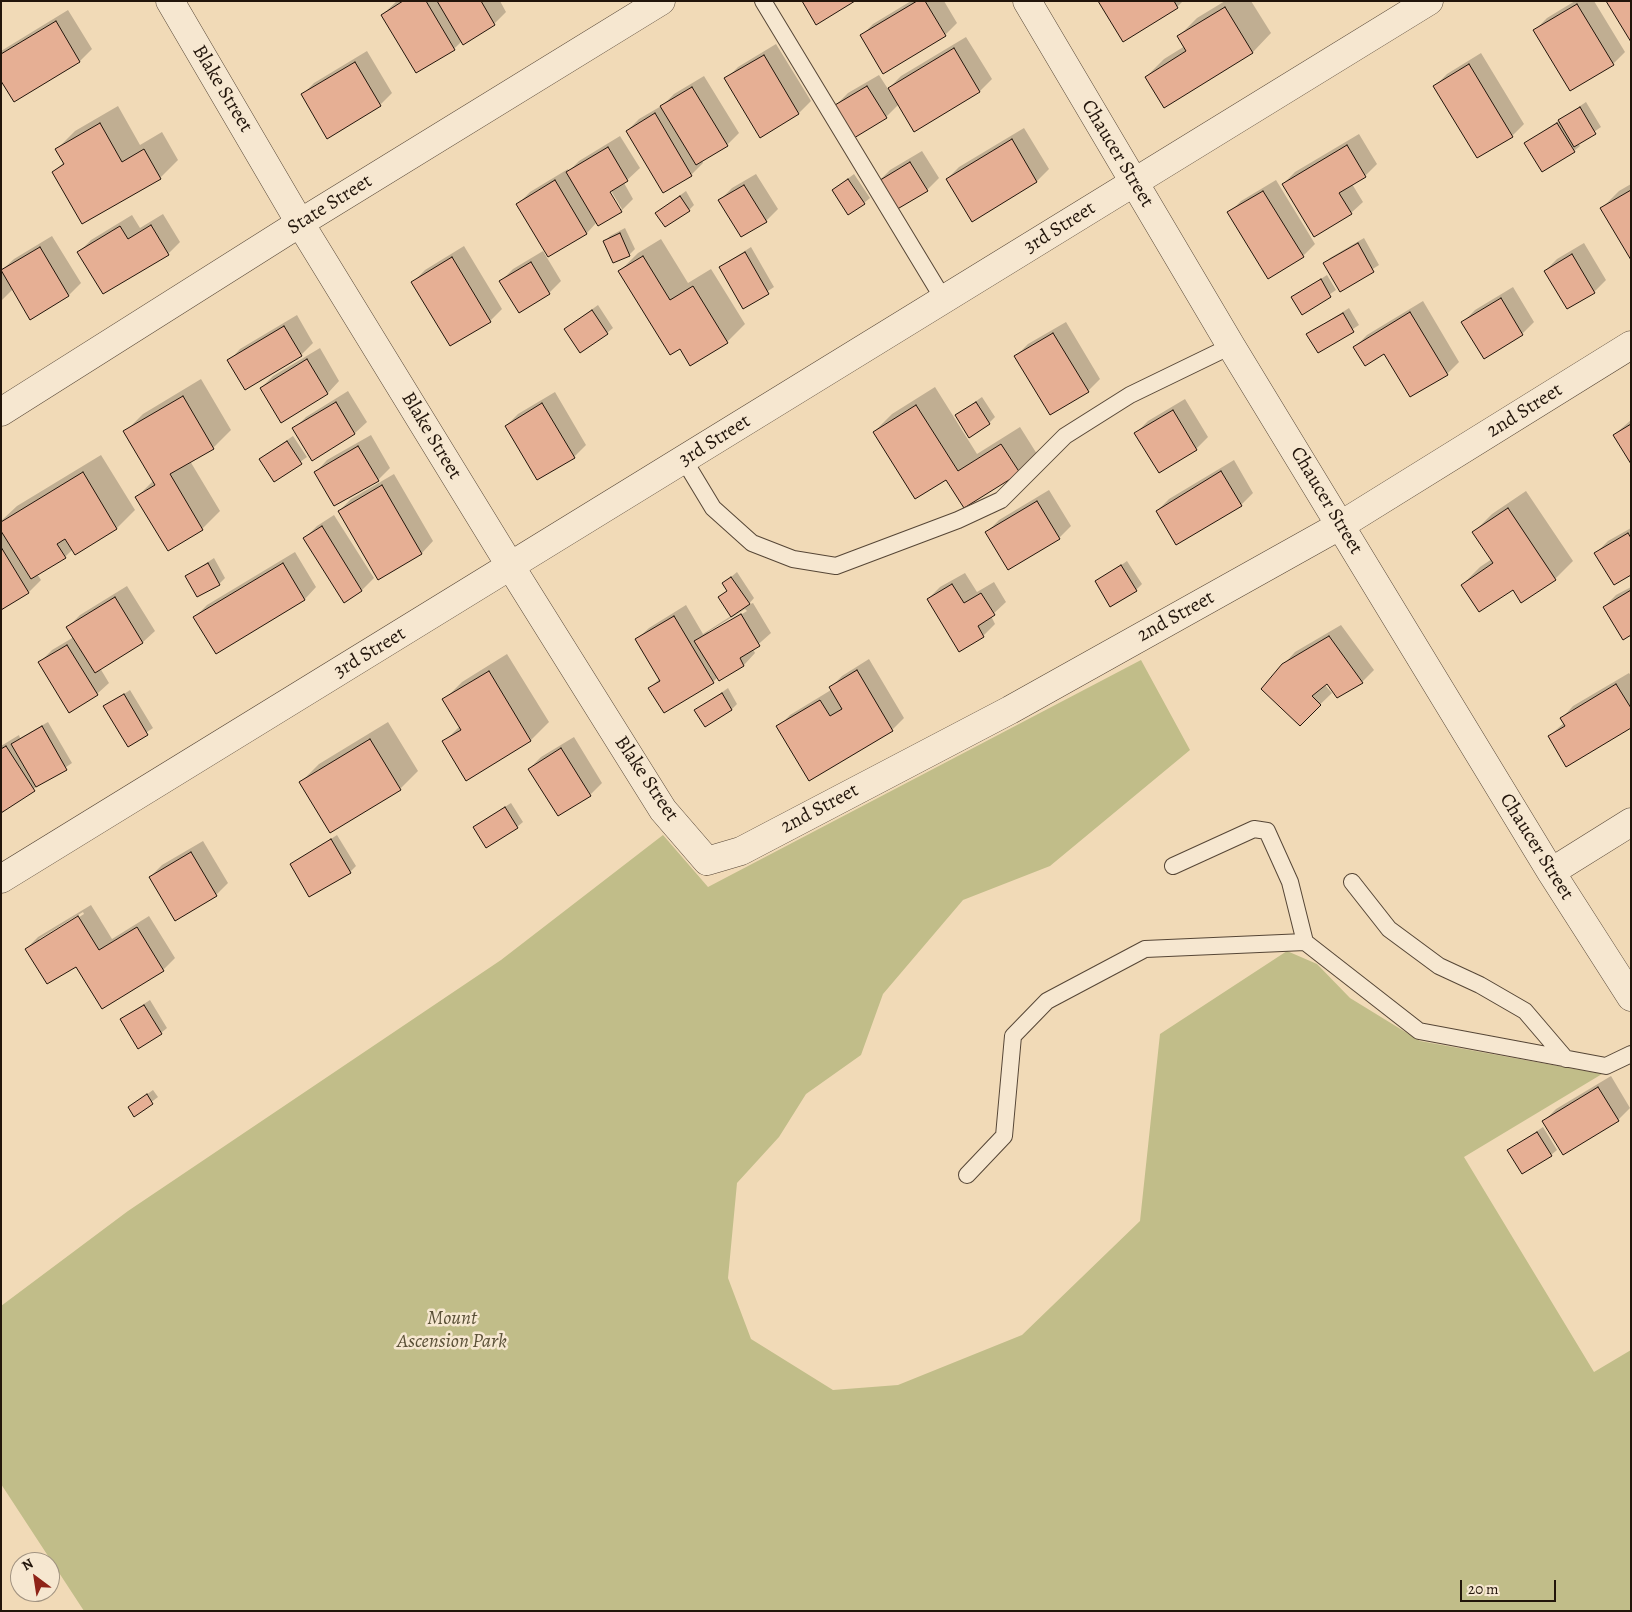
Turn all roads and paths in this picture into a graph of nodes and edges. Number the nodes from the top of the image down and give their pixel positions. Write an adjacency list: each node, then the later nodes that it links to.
1 (170, 1): 7 (street, Blake Street)
2 (661, 1): 7 (street, State Street)
3 (764, 1): 8 (lane)
4 (1027, 1): 6 (street, Chaucer Street)
5 (1429, 1): 6 (street, 3rd Street)
6 (1134, 184): 8 (street, 3rd Street); 10 (street, Chaucer Street)
7 (300, 223): 11 (street, State Street); 14 (street, Blake Street)
8 (944, 300): 12 (street, 3rd Street)
9 (1631, 345): 13 (street, 2nd Street)
10 (1231, 346): 12 (lane); 13 (street, Chaucer Street)
11 (1, 412)
12 (684, 460): 14 (street, 3rd Street)
13 (1341, 525): 16 (street, 2nd Street); 18 (street, Chaucer Street)
14 (511, 567): 16 (street, Blake Street); 19 (street, 3rd Street)
15 (1631, 822): 18 (street)
16 (707, 861)
17 (1173, 866): 21 (lane)
18 (1551, 872): 22 (street, Chaucer Street)
19 (1, 879)
20 (1352, 882): 24 (lane)
21 (1305, 942): 24 (lane); 25 (lane)
22 (1631, 997)
23 (1631, 1054): 24 (lane)
24 (1566, 1059)
25 (967, 1175)

